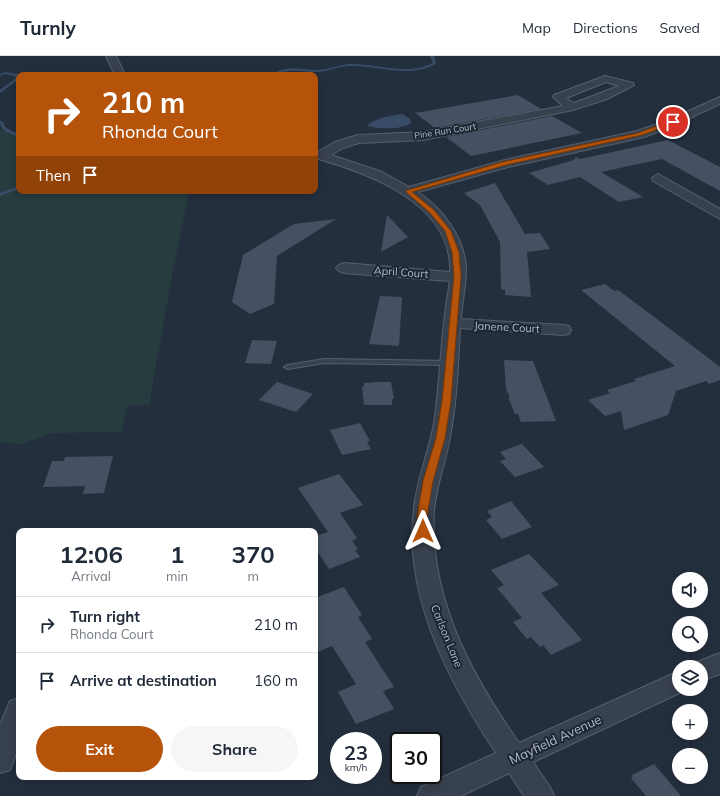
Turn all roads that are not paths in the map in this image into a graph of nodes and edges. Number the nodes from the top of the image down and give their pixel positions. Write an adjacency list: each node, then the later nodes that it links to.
1 (111, 56): 2 (street)
2 (119, 72)
3 (720, 100): 7 (street)
4 (572, 107): 4 (street, Pine Run Court); 5 (street, Pine Run Court)
5 (318, 155): 7 (street, Carlson Lane)
6 (658, 178): 8 (street)
7 (408, 191): 10 (street, Carlson Lane)
8 (720, 215)
9 (344, 268): 10 (street, April Court)
10 (457, 276): 11 (street, Carlson Lane)
11 (452, 323): 12 (street, Janene Court); 13 (street, Carlson Lane)
12 (563, 330)
13 (450, 363): 14 (lane); 19 (street, Carlson Lane)
14 (288, 367)
15 (720, 663): 16 (street)
16 (708, 669)
17 (672, 685): 19 (street, Mayfield Avenue)
18 (16, 717): 20 (street)
19 (514, 758): 21 (street, Mayfield Avenue); 22 (street, Carlson Lane)
20 (0, 761)
21 (431, 796)
22 (540, 796)

